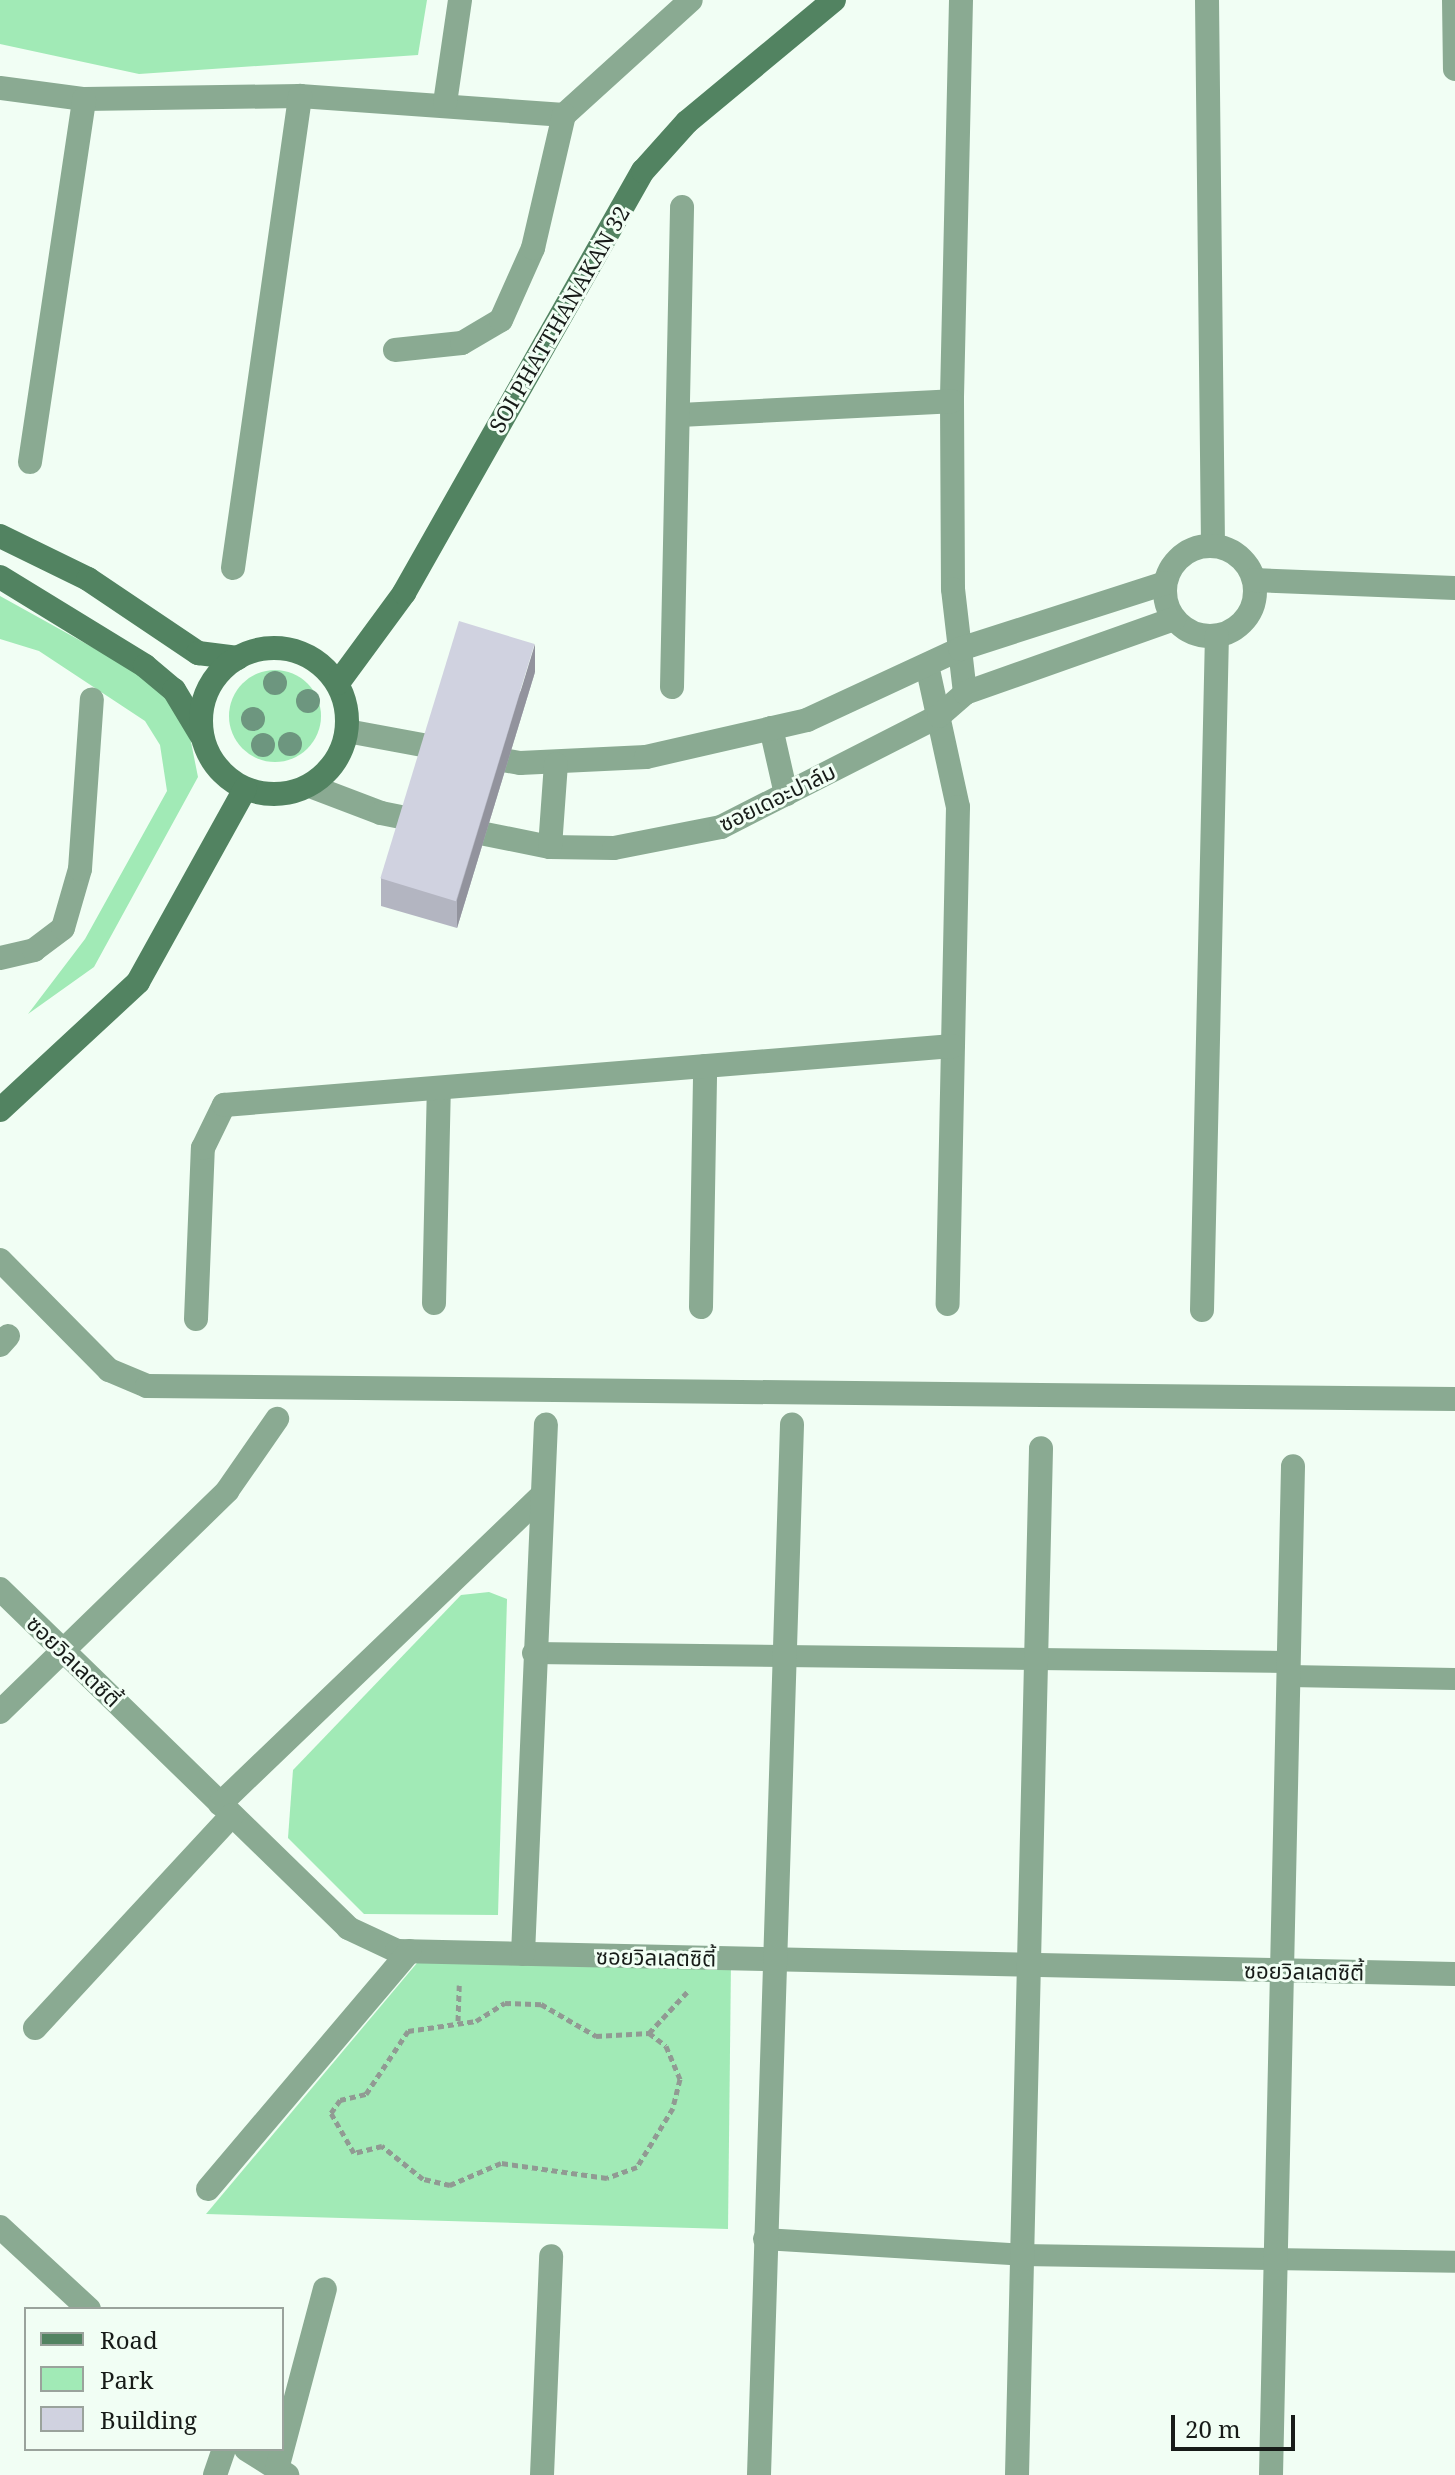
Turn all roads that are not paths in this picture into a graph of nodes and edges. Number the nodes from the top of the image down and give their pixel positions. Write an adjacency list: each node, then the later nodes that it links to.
1 (460, 0): 11 (street)
2 (691, 0): 12 (street)
3 (834, 0): 30 (street, SOI PHATTHANAKAN 32)
4 (961, 0): 15 (street)
5 (1207, 0): 19 (street)
6 (1454, 0): 7 (street)
7 (1455, 69)
8 (0, 88): 10 (street)
9 (300, 96): 10 (street); 11 (street); 20 (street)
10 (84, 99): 17 (street)
11 (445, 103): 12 (street)
12 (564, 115): 14 (street)
13 (682, 207): 16 (street)
14 (395, 350)
15 (952, 401): 16 (street); 27 (street)
16 (680, 415): 31 (street)
17 (30, 462)
18 (0, 536): 28 (street)
19 (1213, 545): 22 (street); 23 (street)
20 (233, 568)
21 (0, 577): 37 (street)
22 (1254, 580): 24 (street); 26 (street)
23 (1165, 583): 25 (street); 27 (street)
24 (1455, 588)
25 (1174, 619): 26 (street); 32 (street, ซอยเดอะปาล์ม)
26 (1217, 636): 52 (street)
27 (960, 649): 29 (street); 32 (street)
28 (238, 658): 30 (street); 37 (street)
29 (927, 665): 34 (street); 35 (street)
30 (338, 683): 36 (street)
31 (672, 687)
32 (965, 693): 34 (street, ซอยเดอะปาล์ม)
33 (92, 699): 43 (street)
34 (939, 716): 41 (street, ซอยเดอะปาล์ม); 44 (street)
35 (771, 728): 38 (street); 41 (street)
36 (347, 731): 38 (street); 39 (street)
37 (204, 740): 40 (street)
38 (556, 764): 42 (street)
39 (310, 786): 40 (street); 42 (street, ซอยเดอะปาล์ม)
40 (245, 789): 47 (street)
41 (786, 794): 42 (street, ซอยเดอะปาล์ม)
42 (550, 847)
43 (0, 958)
44 (953, 1046): 45 (street); 50 (street)
45 (705, 1066): 46 (street); 51 (street)
46 (439, 1089): 49 (street); 53 (street)
47 (0, 1110)
48 (0, 1260): 54 (street)
49 (434, 1303)
50 (948, 1304)
51 (701, 1307)
52 (1202, 1310)
53 (196, 1319)
54 (1455, 1399)
55 (277, 1419): 62 (street)
56 (546, 1424): 60 (street)
57 (792, 1425): 64 (street)
58 (1041, 1448): 65 (street)
59 (1293, 1466): 66 (street)
60 (540, 1497): 63 (street); 69 (street)
61 (0, 1589): 62 (street, ซอยวิลเลตซิตี้)
62 (61, 1648): 68 (street); 69 (street, ซอยวิลเลตซิตี้)
63 (533, 1653): 64 (lane); 71 (street)
64 (783, 1654): 65 (lane); 72 (street)
65 (1036, 1657): 66 (lane); 73 (street)
66 (1287, 1669): 67 (lane); 74 (street)
67 (1455, 1679)
68 (0, 1712)
69 (226, 1810): 70 (street, ซอยวิลเลตซิตี้); 76 (street)
70 (410, 1951): 71 (street, ซอยวิลเลตซิตี้); 77 (street)
71 (523, 1954): 72 (street, ซอยวิลเลตซิตี้)
72 (771, 1959): 73 (street, ซอยวิลเลตซิตี้); 79 (street)
73 (1029, 1965): 74 (street, ซอยวิลเลตซิตี้); 80 (street)
74 (1282, 1970): 75 (street, ซอยวิลเลตซิตี้); 81 (street)
75 (1455, 1974)
76 (35, 2028)
77 (208, 2189)
78 (0, 2227): 85 (street)
79 (764, 2239): 80 (lane); 91 (street)
80 (1022, 2255): 81 (lane); 92 (street)
81 (1276, 2255): 83 (lane); 93 (street)
82 (551, 2256): 90 (street)
83 (1455, 2262)
84 (325, 2289): 88 (street)
85 (87, 2307)
86 (223, 2451): 89 (street)
87 (249, 2451): 88 (street)
88 (282, 2472)
89 (215, 2475)
90 (542, 2475)
91 (759, 2475)
92 (1017, 2475)
93 (1271, 2475)

